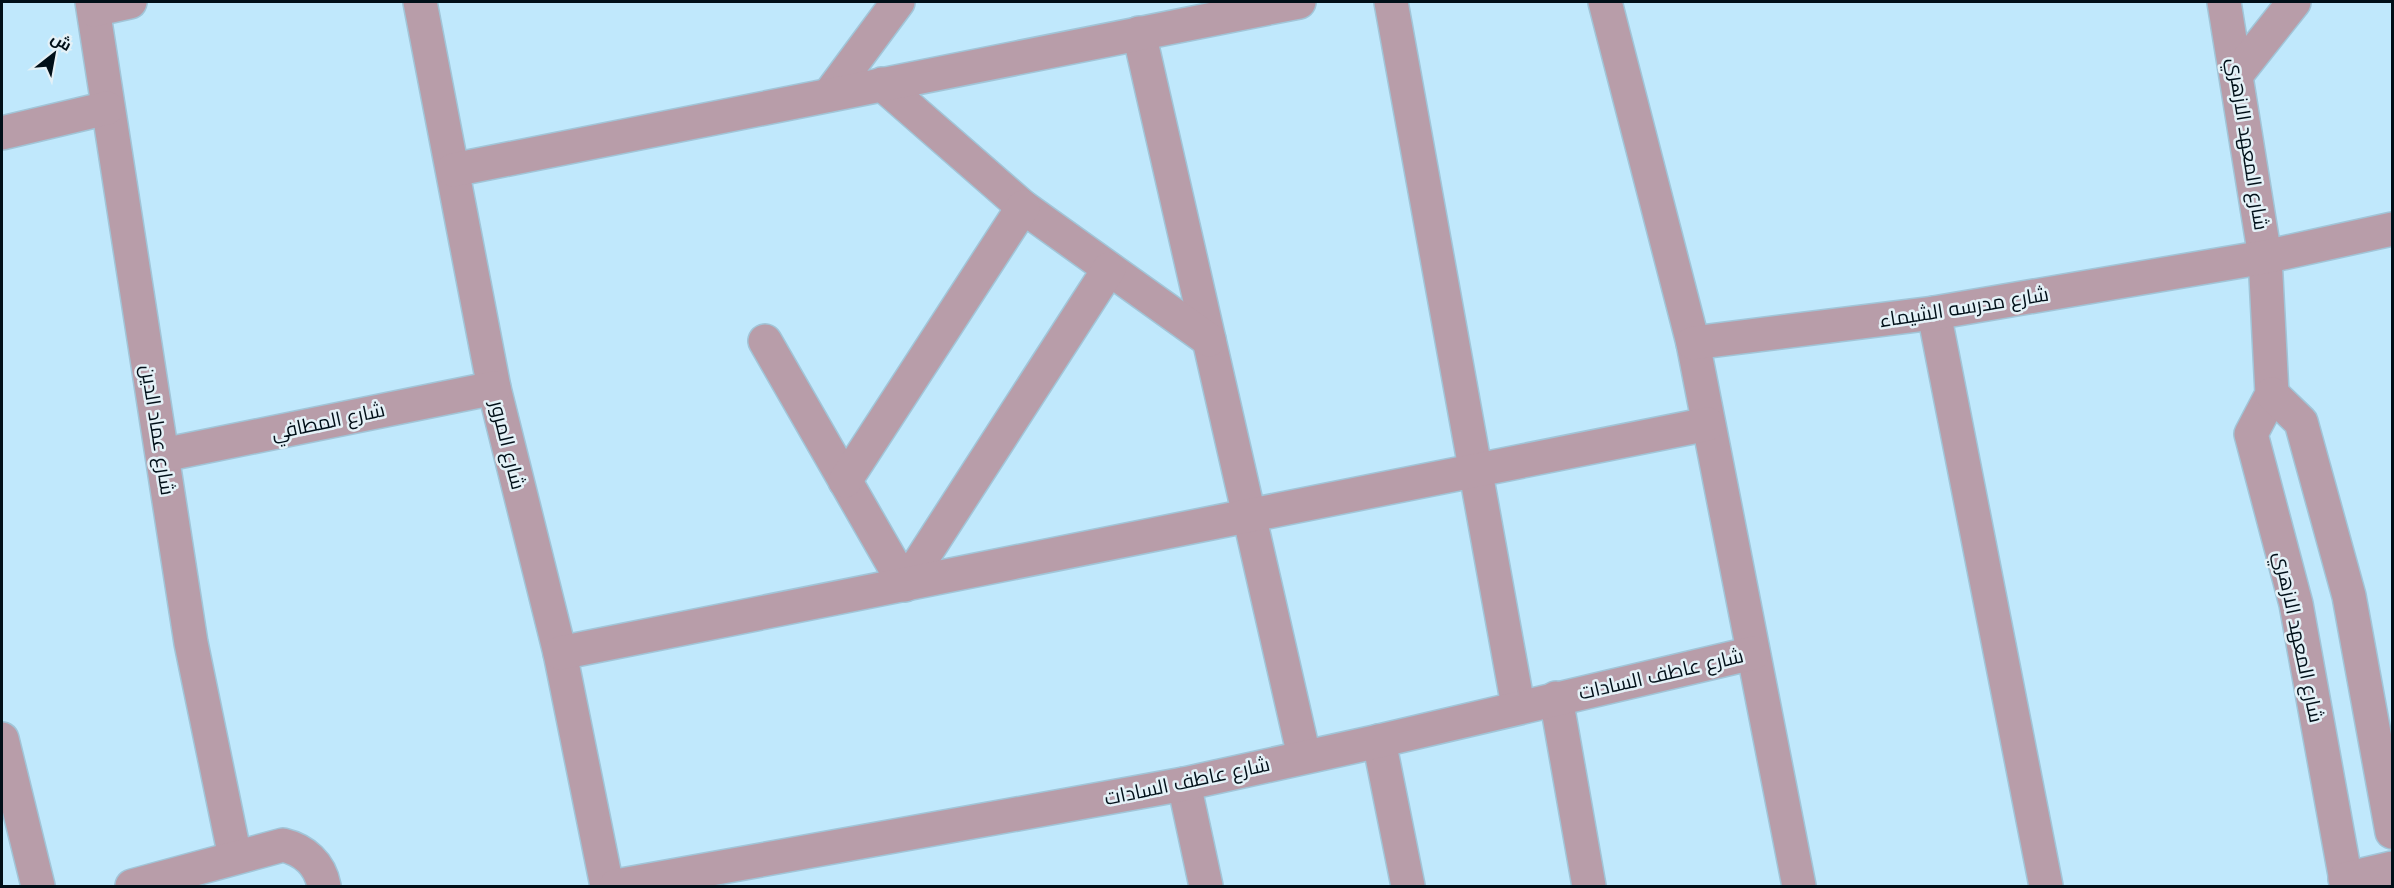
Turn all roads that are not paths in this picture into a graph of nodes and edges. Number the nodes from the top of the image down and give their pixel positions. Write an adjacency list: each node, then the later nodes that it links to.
1 (130, 2): 9 (street)
2 (420, 2): 16 (street, شارع المرور)
3 (898, 2): 13 (street)
4 (1299, 2): 10 (street)
5 (1391, 2): 29 (street)
6 (1605, 2): 24 (street)
7 (2224, 2): 11 (street, شارع المعهد الازهري)
8 (2294, 2): 11 (street)
9 (93, 6): 14 (street, شارع عماد الدين)
10 (1139, 33): 12 (street); 22 (street)
11 (2237, 74): 19 (street, شارع المعهد الازهري)
12 (882, 84): 13 (street); 17 (street)
13 (830, 95): 16 (street)
14 (107, 108): 15 (street); 28 (street, شارع عماد الدين)
15 (2, 133)
16 (453, 170): 25 (street, شارع المرور)
17 (1023, 207): 20 (street); 30 (street)
18 (2392, 229): 19 (street, شارع مدرسه الشيماء)
19 (2250, 260): 21 (street, شارع مدرسه الشيماء); 26 (street, شارع المعهد الازهري)
20 (1109, 269): 22 (street); 32 (street)
21 (1934, 313): 24 (street, شارع مدرسه الشيماء); 59 (street)
22 (1209, 340): 31 (street)
23 (765, 341): 30 (street)
24 (1693, 343): 27 (street)
25 (494, 388): 28 (street, شارع المطافي); 35 (street, شارع المرور)
26 (2272, 394): 33 (street); 34 (street, شارع المعهد الازهري)
27 (1708, 424): 29 (street); 36 (street)
28 (163, 455): 46 (street, شارع عماد الدين)
29 (1476, 471): 31 (street); 38 (street)
30 (845, 481): 32 (street)
31 (1249, 516): 32 (street); 43 (street)
32 (905, 585): 35 (street)
33 (2349, 597): 34 (street); 39 (street)
34 (2296, 604): 49 (street, شارع المعهد الازهري)
35 (560, 653): 53 (street, شارع المرور)
36 (1753, 653): 37 (street, شارع عاطف السادات); 58 (street)
37 (1556, 698): 38 (street, شارع عاطف السادات); 57 (street)
38 (1518, 706): 41 (street, شارع عاطف السادات)
39 (2372, 721): 42 (street); 45 (street)
40 (2, 739): 50 (street)
41 (1379, 741): 43 (street, شارع عاطف السادات); 56 (street)
42 (2392, 755)
43 (1304, 756): 44 (street, شارع عاطف السادات)
44 (1184, 784): 54 (street, شارع عاطف السادات); 55 (street)
45 (2392, 832)
46 (235, 857): 48 (street); 52 (street)
47 (2392, 868): 49 (street)
48 (182, 880): 51 (street)
49 (2346, 883)
50 (38, 886)
51 (132, 886)
52 (324, 886)
53 (607, 886)
54 (616, 886)
55 (1206, 886)
56 (1408, 886)
57 (1589, 886)
58 (1799, 886)
59 (2046, 886)

